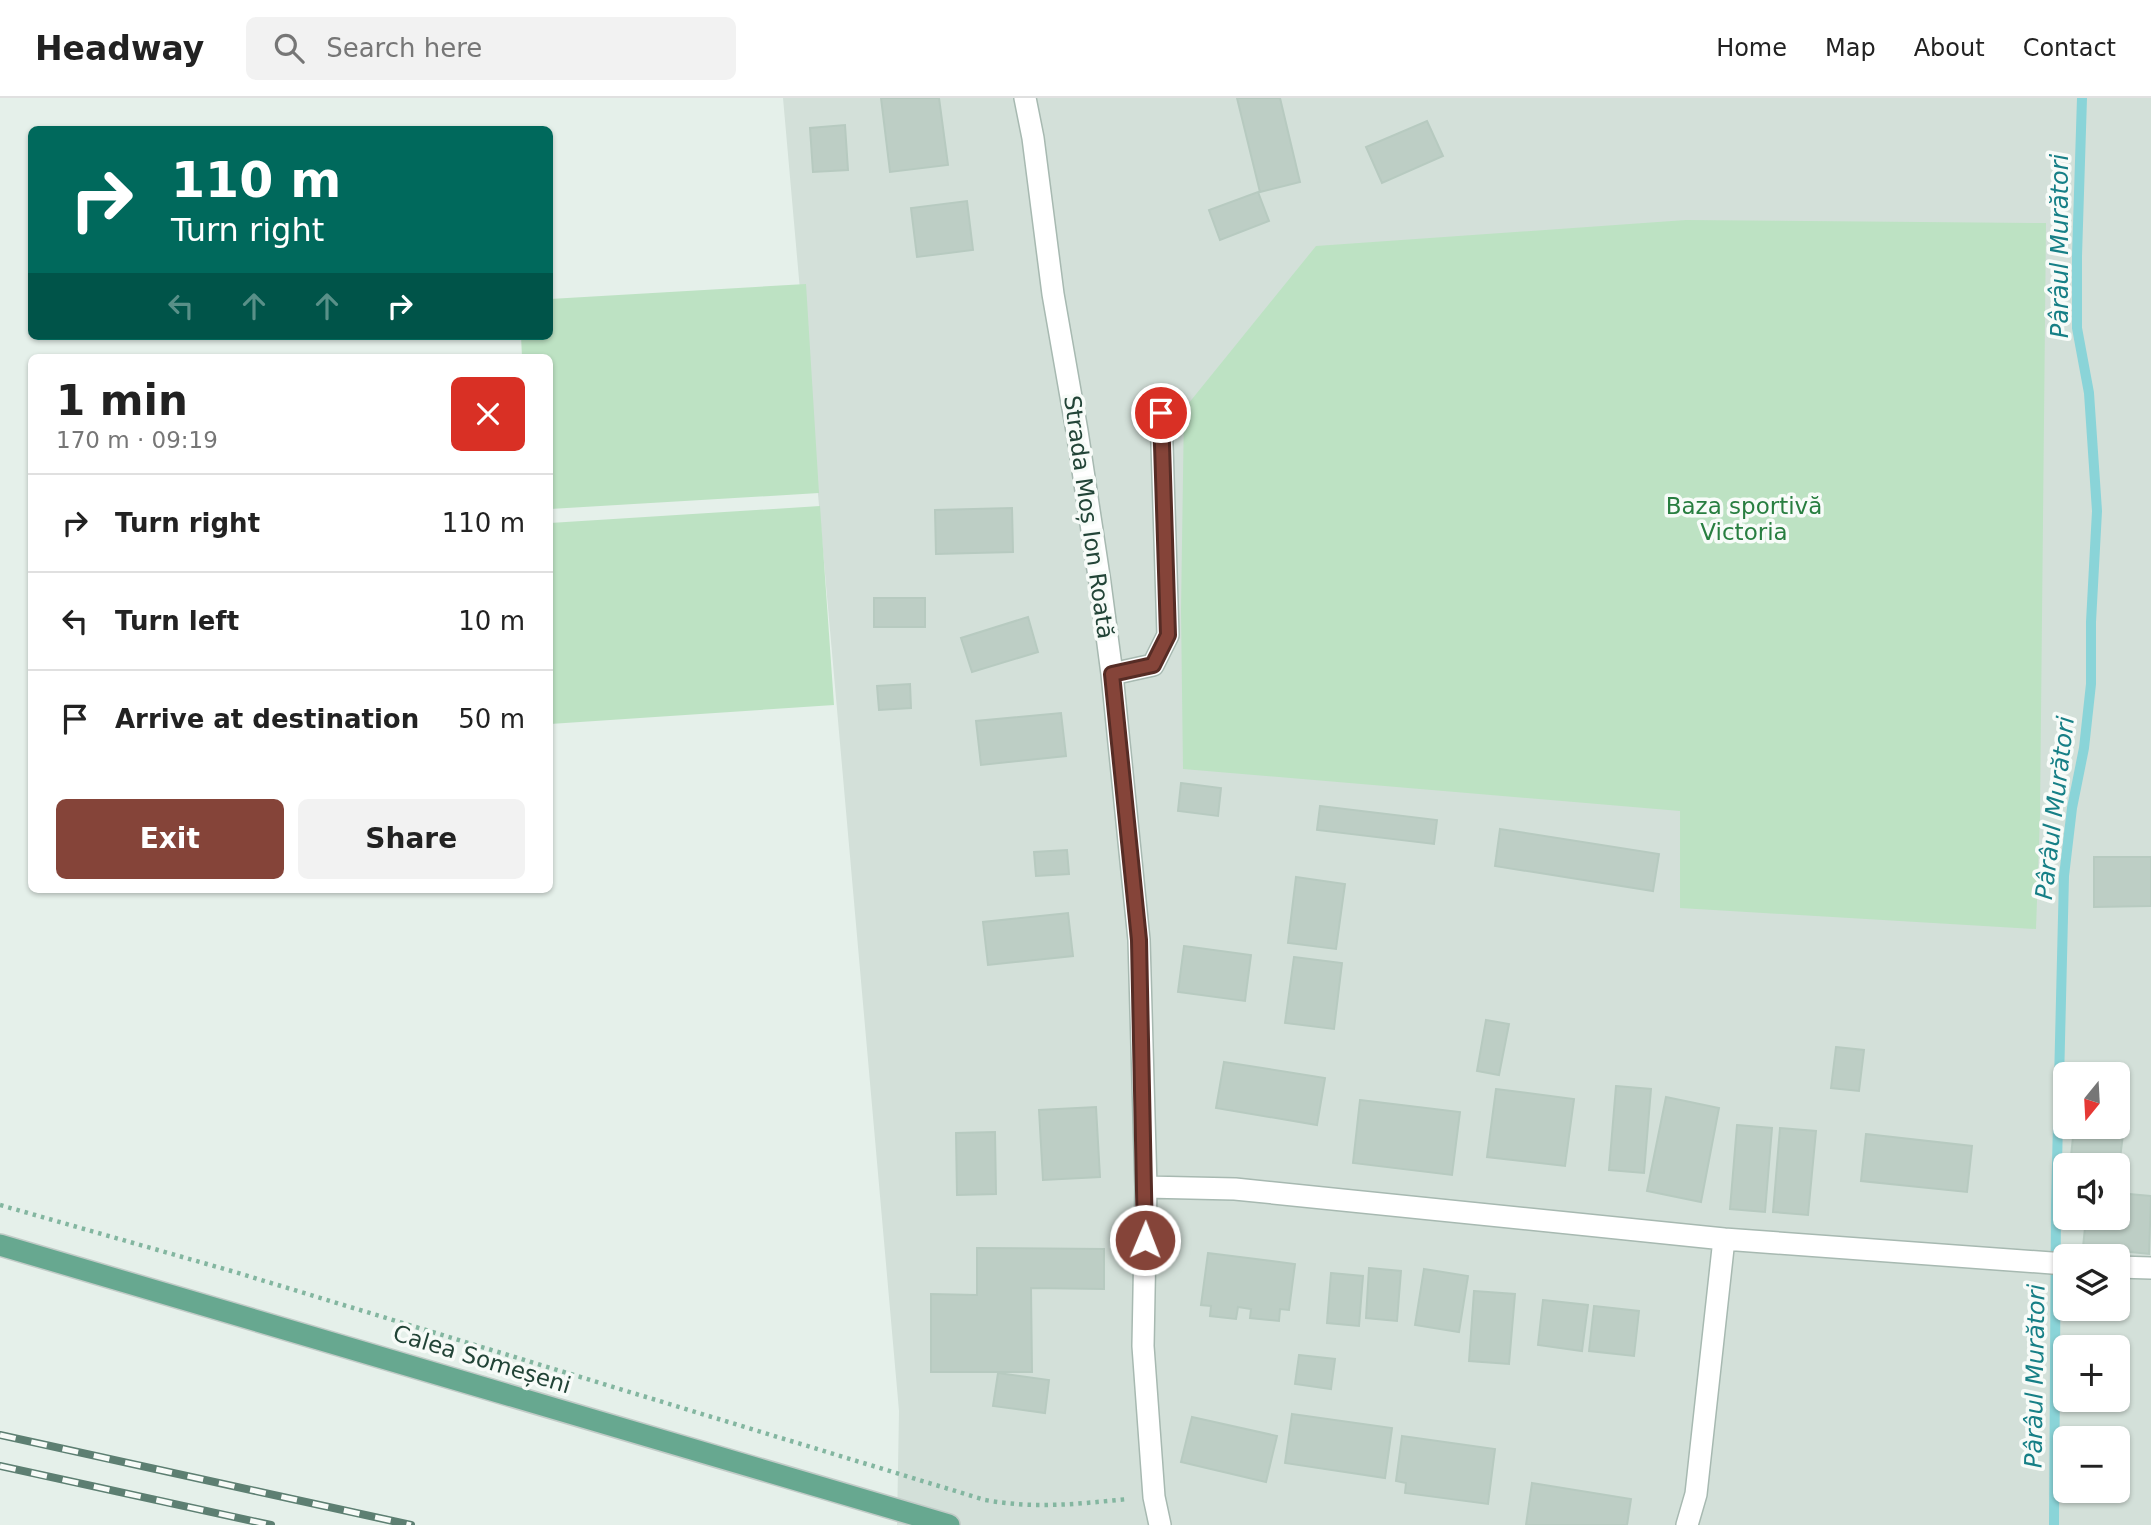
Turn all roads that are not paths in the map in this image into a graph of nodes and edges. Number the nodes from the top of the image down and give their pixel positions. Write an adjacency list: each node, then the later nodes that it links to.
1 (1025, 98): 3 (street, Strada Moș Ion Roată)
2 (1161, 413): 3 (street)
3 (1112, 674): 4 (street, Strada Moș Ion Roată)
4 (1146, 1188): 5 (street); 11 (street, Strada Moș Ion Roată)
5 (1724, 1239): 7 (street); 12 (street)
6 (0, 1245): 10 (main road, Calea Someșeni)
7 (2053, 1263)
8 (2130, 1267): 9 (street)
9 (2151, 1268)
10 (949, 1525)
11 (1160, 1525)
12 (1687, 1525)

